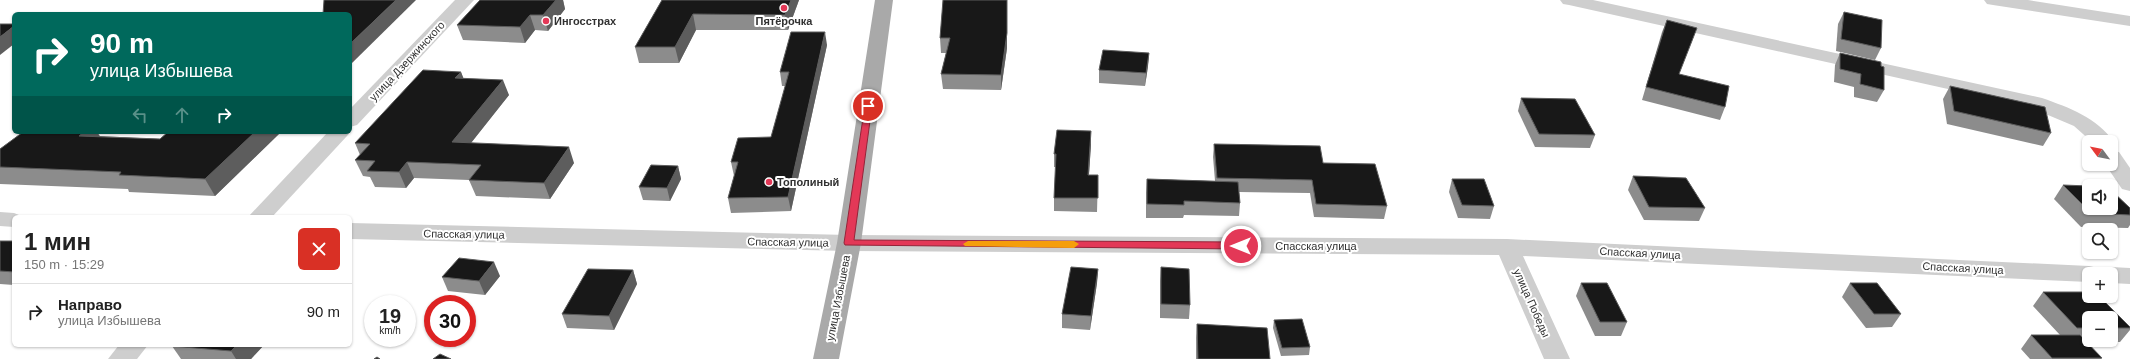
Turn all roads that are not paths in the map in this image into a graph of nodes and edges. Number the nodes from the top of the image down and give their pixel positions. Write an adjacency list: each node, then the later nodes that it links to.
1 (465, 0): 6 (street, улица Дзержинского)
2 (884, 0): 15 (main road, улица Избышева)
3 (1569, 0): 8 (street)
4 (1993, 0): 5 (street)
5 (2130, 21)
6 (352, 119)
7 (338, 134): 11 (street)
8 (2099, 135)
9 (2118, 167): 10 (street)
10 (2130, 184)
11 (261, 215)
12 (0, 219): 13 (street)
13 (12, 220)
14 (352, 231): 15 (street, Спасская улица)
15 (849, 243): 16 (street, Спасская улица); 22 (main road, улица Избышева)
16 (1507, 247): 17 (street, Спасская улица); 23 (street, улица Победы)
17 (2082, 274)
18 (2118, 275): 19 (street)
19 (2130, 276)
20 (132, 347): 21 (street)
21 (121, 359)
22 (826, 359)
23 (1558, 359)

